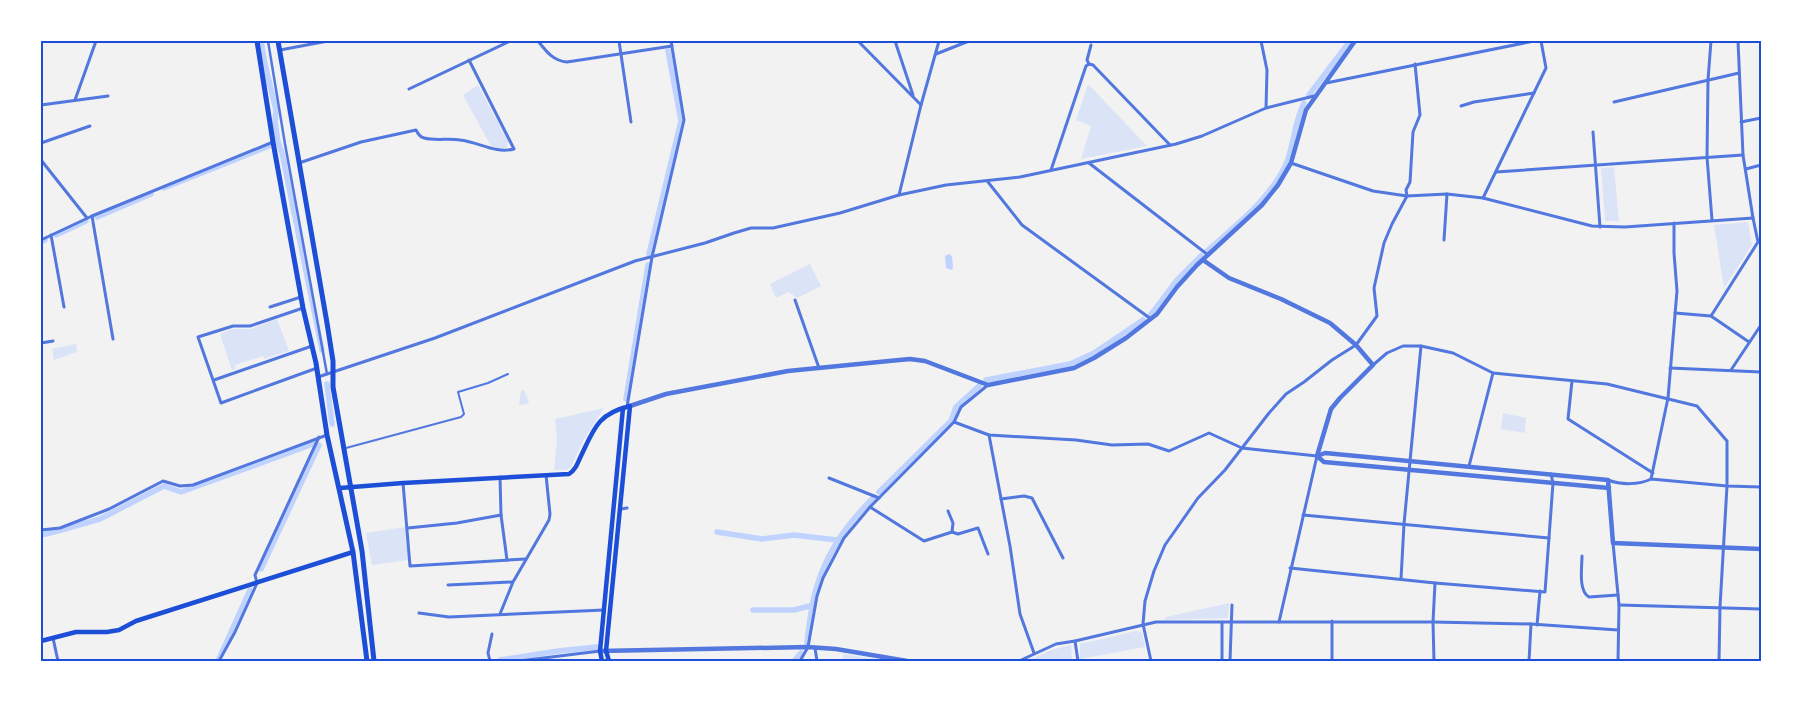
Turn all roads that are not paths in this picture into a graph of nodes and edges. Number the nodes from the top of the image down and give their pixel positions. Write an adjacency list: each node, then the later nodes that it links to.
1 (96, 41): 36 (street)
2 (257, 41): 47 (main road)
3 (268, 41): 101 (street)
4 (278, 41): 22 (main road)
5 (328, 41): 22 (street)
6 (510, 41): 25 (street)
7 (538, 41): 23 (street)
8 (619, 41): 23 (street)
9 (671, 41): 21 (street)
10 (858, 41): 35 (street)
11 (895, 41): 35 (street)
12 (939, 41): 24 (street)
13 (969, 41): 24 (street)
14 (1261, 41): 41 (street)
15 (1354, 41): 30 (street)
16 (1534, 41): 27 (street)
17 (1541, 41): 32 (street)
18 (1711, 41): 29 (street)
19 (1738, 41): 28 (street)
20 (1091, 45): 26 (street)
21 (672, 46): 23 (street); 77 (street)
22 (279, 50): 54 (main road)
23 (621, 54): 43 (street)
24 (935, 54): 39 (street)
25 (469, 60): 31 (street); 54 (street)
26 (1089, 64): 49 (street); 59 (street)
27 (1415, 64): 30 (street); 64 (street)
28 (1739, 73): 29 (street); 44 (street)
29 (1708, 80): 37 (street); 51 (street)
30 (1323, 84): 34 (street)
31 (409, 89)
32 (1534, 93): 40 (street); 60 (street)
33 (108, 96): 36 (street)
34 (1314, 96): 41 (street); 55 (street)
35 (913, 97): 39 (street)
36 (74, 100): 38 (street)
37 (1614, 102)
38 (41, 105)
39 (921, 105): 63 (street)
40 (1461, 106)
41 (1266, 108): 49 (street)
42 (1761, 118): 44 (street)
43 (631, 122)
44 (1741, 122): 50 (street)
45 (90, 126): 48 (street)
46 (1593, 132): 56 (street)
47 (273, 142): 66 (street); 79 (main road)
48 (41, 144)
49 (1170, 145): 53 (street)
50 (1743, 155): 51 (street); 58 (street)
51 (1707, 157): 56 (street); 69 (street)
52 (41, 160): 67 (street)
53 (1088, 162): 59 (street); 76 (street)
54 (298, 163): 101 (main road)
55 (1291, 163): 64 (street); 76 (street)
56 (1596, 165): 60 (street); 71 (street)
57 (1761, 165): 58 (street)
58 (1746, 169): 68 (street)
59 (1050, 170): 61 (street)
60 (1496, 172): 65 (street)
61 (987, 182): 63 (street); 86 (street)
62 (1447, 194): 64 (street); 65 (street); 74 (street)
63 (899, 195): 77 (street)
64 (1407, 196): 93 (street)
65 (1483, 198): 71 (street)
66 (92, 216): 67 (street); 88 (street)
67 (87, 218): 72 (street)
68 (1753, 218): 69 (street); 75 (street)
69 (1712, 220): 70 (street)
70 (1674, 223): 71 (street); 84 (street)
71 (1600, 227)
72 (51, 235): 73 (street); 81 (street)
73 (41, 240)
74 (1444, 240)
75 (1760, 242): 85 (street)
76 (1208, 255): 78 (street)
77 (652, 256): 101 (street); 109 (street)
78 (1203, 260): 86 (street); 93 (street)
79 (301, 296): 82 (street); 83 (main road)
80 (795, 300): 97 (street)
81 (64, 306)
82 (270, 307)
83 (303, 308): 92 (main road); 105 (street)
84 (1675, 313): 85 (street); 98 (street)
85 (1711, 316): 90 (street)
86 (1150, 319): 107 (street)
87 (1761, 325): 90 (street)
88 (114, 339)
89 (53, 341): 91 (street)
90 (1749, 342): 99 (street)
91 (41, 343)
92 (312, 345): 96 (main road); 105 (street)
93 (1356, 345): 95 (street); 115 (street)
94 (1421, 346): 95 (street); 103 (street); 117 (street)
95 (1373, 365): 116 (street)
96 (317, 368): 104 (main road); 105 (street)
97 (819, 368): 107 (street); 109 (street)
98 (1670, 368): 99 (street); 108 (street)
99 (1730, 370): 100 (street)
100 (1761, 372)
101 (330, 373): 104 (street); 114 (main road)
102 (508, 374): 114 (lane)
103 (1493, 374): 106 (street); 118 (street)
104 (318, 377): 111 (main road)
105 (214, 380)
106 (1572, 382): 108 (street); 120 (street)
107 (988, 385): 110 (street)
108 (1668, 398): 120 (street); 130 (street)
109 (627, 407): 122 (main road); 138 (main road); 169 (main road)
110 (954, 422): 112 (street); 134 (street)
111 (327, 435): 113 (street); 132 (main road)
112 (989, 435): 115 (street); 135 (street)
113 (319, 437): 144 (street); 160 (street)
114 (343, 448): 129 (main road)
115 (1242, 448): 116 (street); 177 (street)
116 (1317, 456): 117 (street); 119 (street); 141 (street)
117 (1410, 461): 118 (street); 119 (street)
118 (1469, 466): 121 (street)
119 (1409, 470): 128 (street); 142 (street)
120 (1653, 473): 125 (street)
121 (1551, 474): 126 (street); 128 (street)
122 (546, 476): 123 (main road); 155 (street)
123 (500, 477): 127 (main road); 140 (street)
124 (829, 478): 134 (street)
125 (1651, 479): 126 (street); 130 (street)
126 (1608, 480): 133 (street)
127 (403, 482): 129 (main road); 143 (street)
128 (1553, 483): 133 (street); 146 (street)
129 (350, 486): 132 (main road); 150 (main road)
130 (1727, 486): 131 (street); 148 (street)
131 (1761, 487)
132 (340, 488): 151 (main road)
133 (1609, 488): 147 (street)
134 (879, 498): 136 (street)
135 (1001, 498): 154 (street); 189 (street)
136 (870, 507): 145 (street); 185 (street)
137 (627, 508): 138 (street)
138 (621, 509): 188 (main road)
139 (948, 511): 145 (street)
140 (501, 515): 143 (street); 156 (street)
141 (1303, 515): 142 (street); 157 (street)
142 (1404, 524): 146 (street); 158 (street)
143 (408, 528): 156 (street)
144 (41, 530)
145 (952, 532): 152 (street)
146 (1549, 538): 163 (street)
147 (1612, 543): 148 (street); 164 (street)
148 (1724, 547): 149 (street); 167 (street)
149 (1761, 549)
150 (362, 551): 151 (street); 193 (main road)
151 (353, 552): 160 (main road); 192 (main road)
152 (988, 554)
153 (1582, 556): 164 (street)
154 (1063, 558)
155 (525, 559): 156 (street); 159 (street)
156 (507, 560)
157 (1290, 568): 158 (street); 174 (street)
158 (1401, 579): 161 (street)
159 (513, 582): 162 (street); 171 (street)
160 (257, 583): 182 (main road); 191 (street)
161 (1436, 583): 163 (street); 176 (street)
162 (448, 585)
163 (1540, 591): 179 (street)
164 (1618, 596): 166 (street)
165 (1232, 605): 173 (street)
166 (1619, 605): 167 (street); 180 (street)
167 (1720, 607): 168 (street); 210 (street)
168 (1761, 608)
169 (605, 610): 171 (street); 187 (main road)
170 (420, 613): 171 (street)
171 (500, 614)
172 (1222, 622): 173 (street); 177 (street); 204 (street)
173 (1231, 622): 174 (street); 205 (street)
174 (1279, 622): 175 (street)
175 (1332, 622): 176 (street); 206 (street)
176 (1433, 622): 178 (street); 207 (street)
177 (1143, 624): 184 (street); 203 (street)
178 (1531, 624): 179 (street); 208 (street)
179 (1537, 625): 180 (street)
180 (1618, 630): 209 (street)
181 (492, 634): 194 (street)
182 (53, 638): 183 (main road); 190 (street)
183 (41, 641)
184 (1075, 641): 189 (street); 202 (street)
185 (808, 647): 186 (street); 188 (street); 198 (street)
186 (815, 648): 199 (street); 200 (street)
187 (600, 651): 188 (street); 195 (street); 196 (main road)
188 (606, 651): 197 (main road)
189 (1034, 653): 201 (street)
190 (58, 661)
191 (219, 661)
192 (367, 661)
193 (374, 661)
194 (490, 661)
195 (519, 661)
196 (602, 661)
197 (609, 661)
198 (800, 661)
199 (817, 661)
200 (907, 661)
201 (1019, 661)
202 (1078, 661)
203 (1151, 661)
204 (1222, 661)
205 (1230, 661)
206 (1332, 661)
207 (1434, 661)
208 (1529, 661)
209 (1618, 661)
210 (1719, 661)

